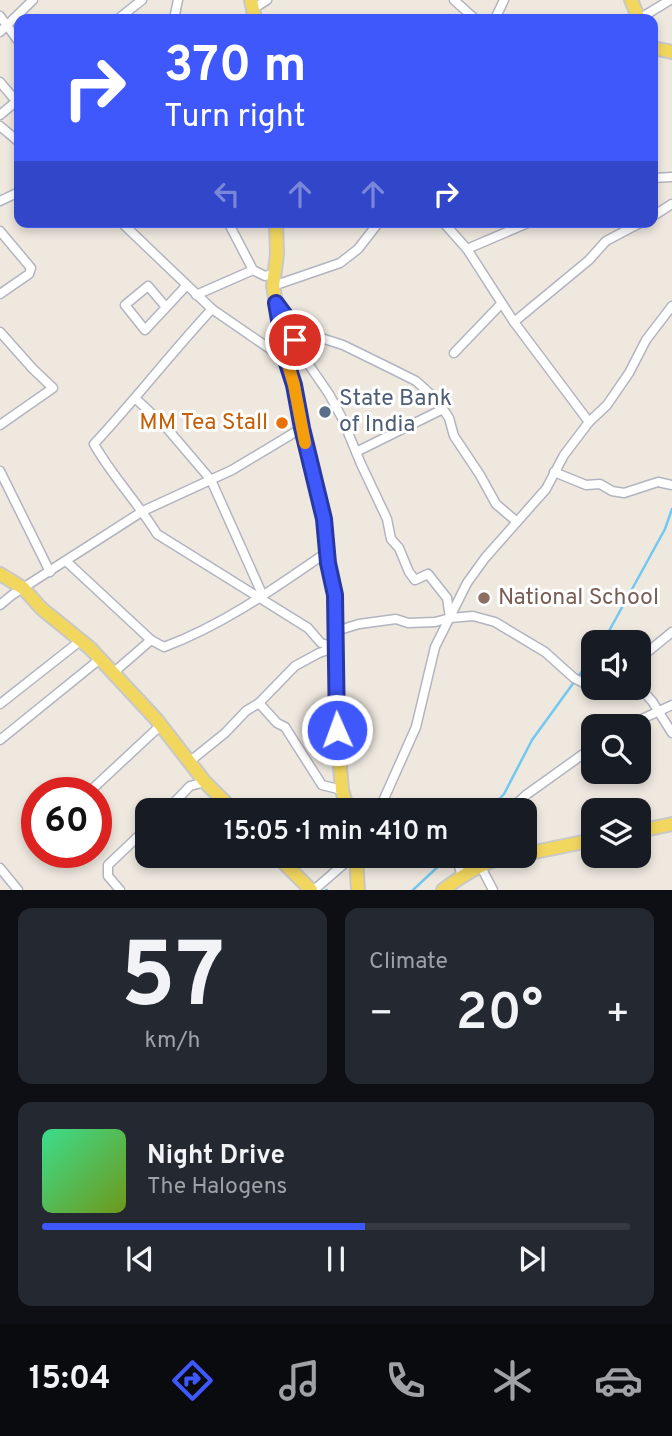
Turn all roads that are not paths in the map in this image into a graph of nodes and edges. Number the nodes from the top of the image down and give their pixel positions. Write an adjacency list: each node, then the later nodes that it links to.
1 (33, 0): 7 (street)
2 (142, 0): 8 (street)
3 (267, 0): 6 (street)
4 (454, 0): 9 (street)
5 (670, 0): 10 (street)
6 (253, 9)
7 (19, 14)
8 (124, 14)
9 (469, 14)
10 (647, 14)
11 (0, 16): 12 (street)
12 (3, 29)
13 (0, 82): 14 (street)
14 (14, 96)
15 (14, 103): 16 (street)
16 (0, 115)
17 (0, 126): 18 (street)
18 (14, 138)
19 (127, 228): 30 (street)
20 (231, 228): 28 (street)
21 (276, 228): 29 (main road)
22 (374, 228): 29 (street)
23 (448, 228): 27 (street)
24 (516, 228): 27 (street)
25 (631, 228): 38 (street)
26 (0, 231): 31 (street)
27 (467, 249): 34 (street)
28 (253, 270): 29 (street); 32 (street)
29 (274, 280): 33 (main road)
30 (186, 286): 32 (street); 36 (street)
31 (0, 295)
32 (196, 295): 37 (street)
33 (276, 303): 39 (street); 42 (main road)
34 (501, 304): 38 (street); 41 (street)
35 (672, 306): 45 (street)
36 (166, 307): 36 (street)
37 (212, 309): 42 (street); 43 (street)
38 (514, 322): 45 (street)
39 (296, 330): 44 (street); 48 (street)
40 (0, 332): 46 (street)
41 (454, 353)
42 (286, 360): 47 (main road)
43 (136, 399): 51 (street); 53 (street)
44 (443, 409): 48 (street); 54 (street)
45 (589, 422): 50 (street)
46 (0, 425)
47 (302, 428): 51 (street); 55 (main road)
48 (356, 452): 62 (street)
49 (0, 471): 57 (street)
50 (554, 472): 52 (street); 54 (street)
51 (211, 480): 53 (street); 60 (street)
52 (672, 485)
53 (143, 511): 56 (street); 60 (street)
54 (517, 523): 62 (street)
55 (327, 552): 60 (street); 63 (main road)
56 (66, 561): 57 (street); 65 (street)
57 (50, 572): 59 (street)
58 (0, 574): 59 (main road)
59 (23, 588): 61 (street); 66 (main road)
60 (261, 598): 65 (street); 67 (street)
61 (0, 605)
62 (450, 618): 63 (street); 71 (street); 89 (street)
63 (336, 631): 67 (main road)
64 (672, 632): 68 (street)
65 (151, 640): 70 (street)
66 (80, 641): 69 (main road); 74 (street)
67 (336, 647): 73 (street); 85 (main road)
68 (651, 649)
69 (100, 659): 70 (main road); 80 (street)
70 (113, 673): 78 (main road)
71 (581, 682)
72 (651, 700): 76 (street)
73 (259, 703): 82 (street); 85 (street)
74 (0, 704)
75 (672, 705): 76 (street)
76 (658, 713): 77 (street); 79 (street)
77 (651, 716)
78 (160, 725): 82 (main road); 83 (street)
79 (672, 733)
80 (0, 740)
81 (581, 754): 90 (street)
82 (189, 762): 84 (main road)
83 (105, 777)
84 (205, 782): 86 (street); 87 (main road)
85 (342, 790): 88 (main road)
86 (178, 798)
87 (221, 798)
88 (344, 798)
89 (384, 798)
90 (522, 798)
91 (672, 824): 92 (main road)
92 (651, 828)
93 (135, 839): 105 (street)
94 (581, 842): 95 (main road)
95 (537, 852)
96 (0, 868): 104 (street)
97 (289, 868): 106 (main road)
98 (340, 868): 106 (street)
99 (356, 868): 107 (main road)
100 (459, 868): 103 (street)
101 (479, 868): 103 (main road)
102 (482, 868): 109 (street)
103 (462, 877): 108 (main road)
104 (18, 890)
105 (120, 890)
106 (312, 890)
107 (358, 890)
108 (443, 890)
109 (493, 890)

